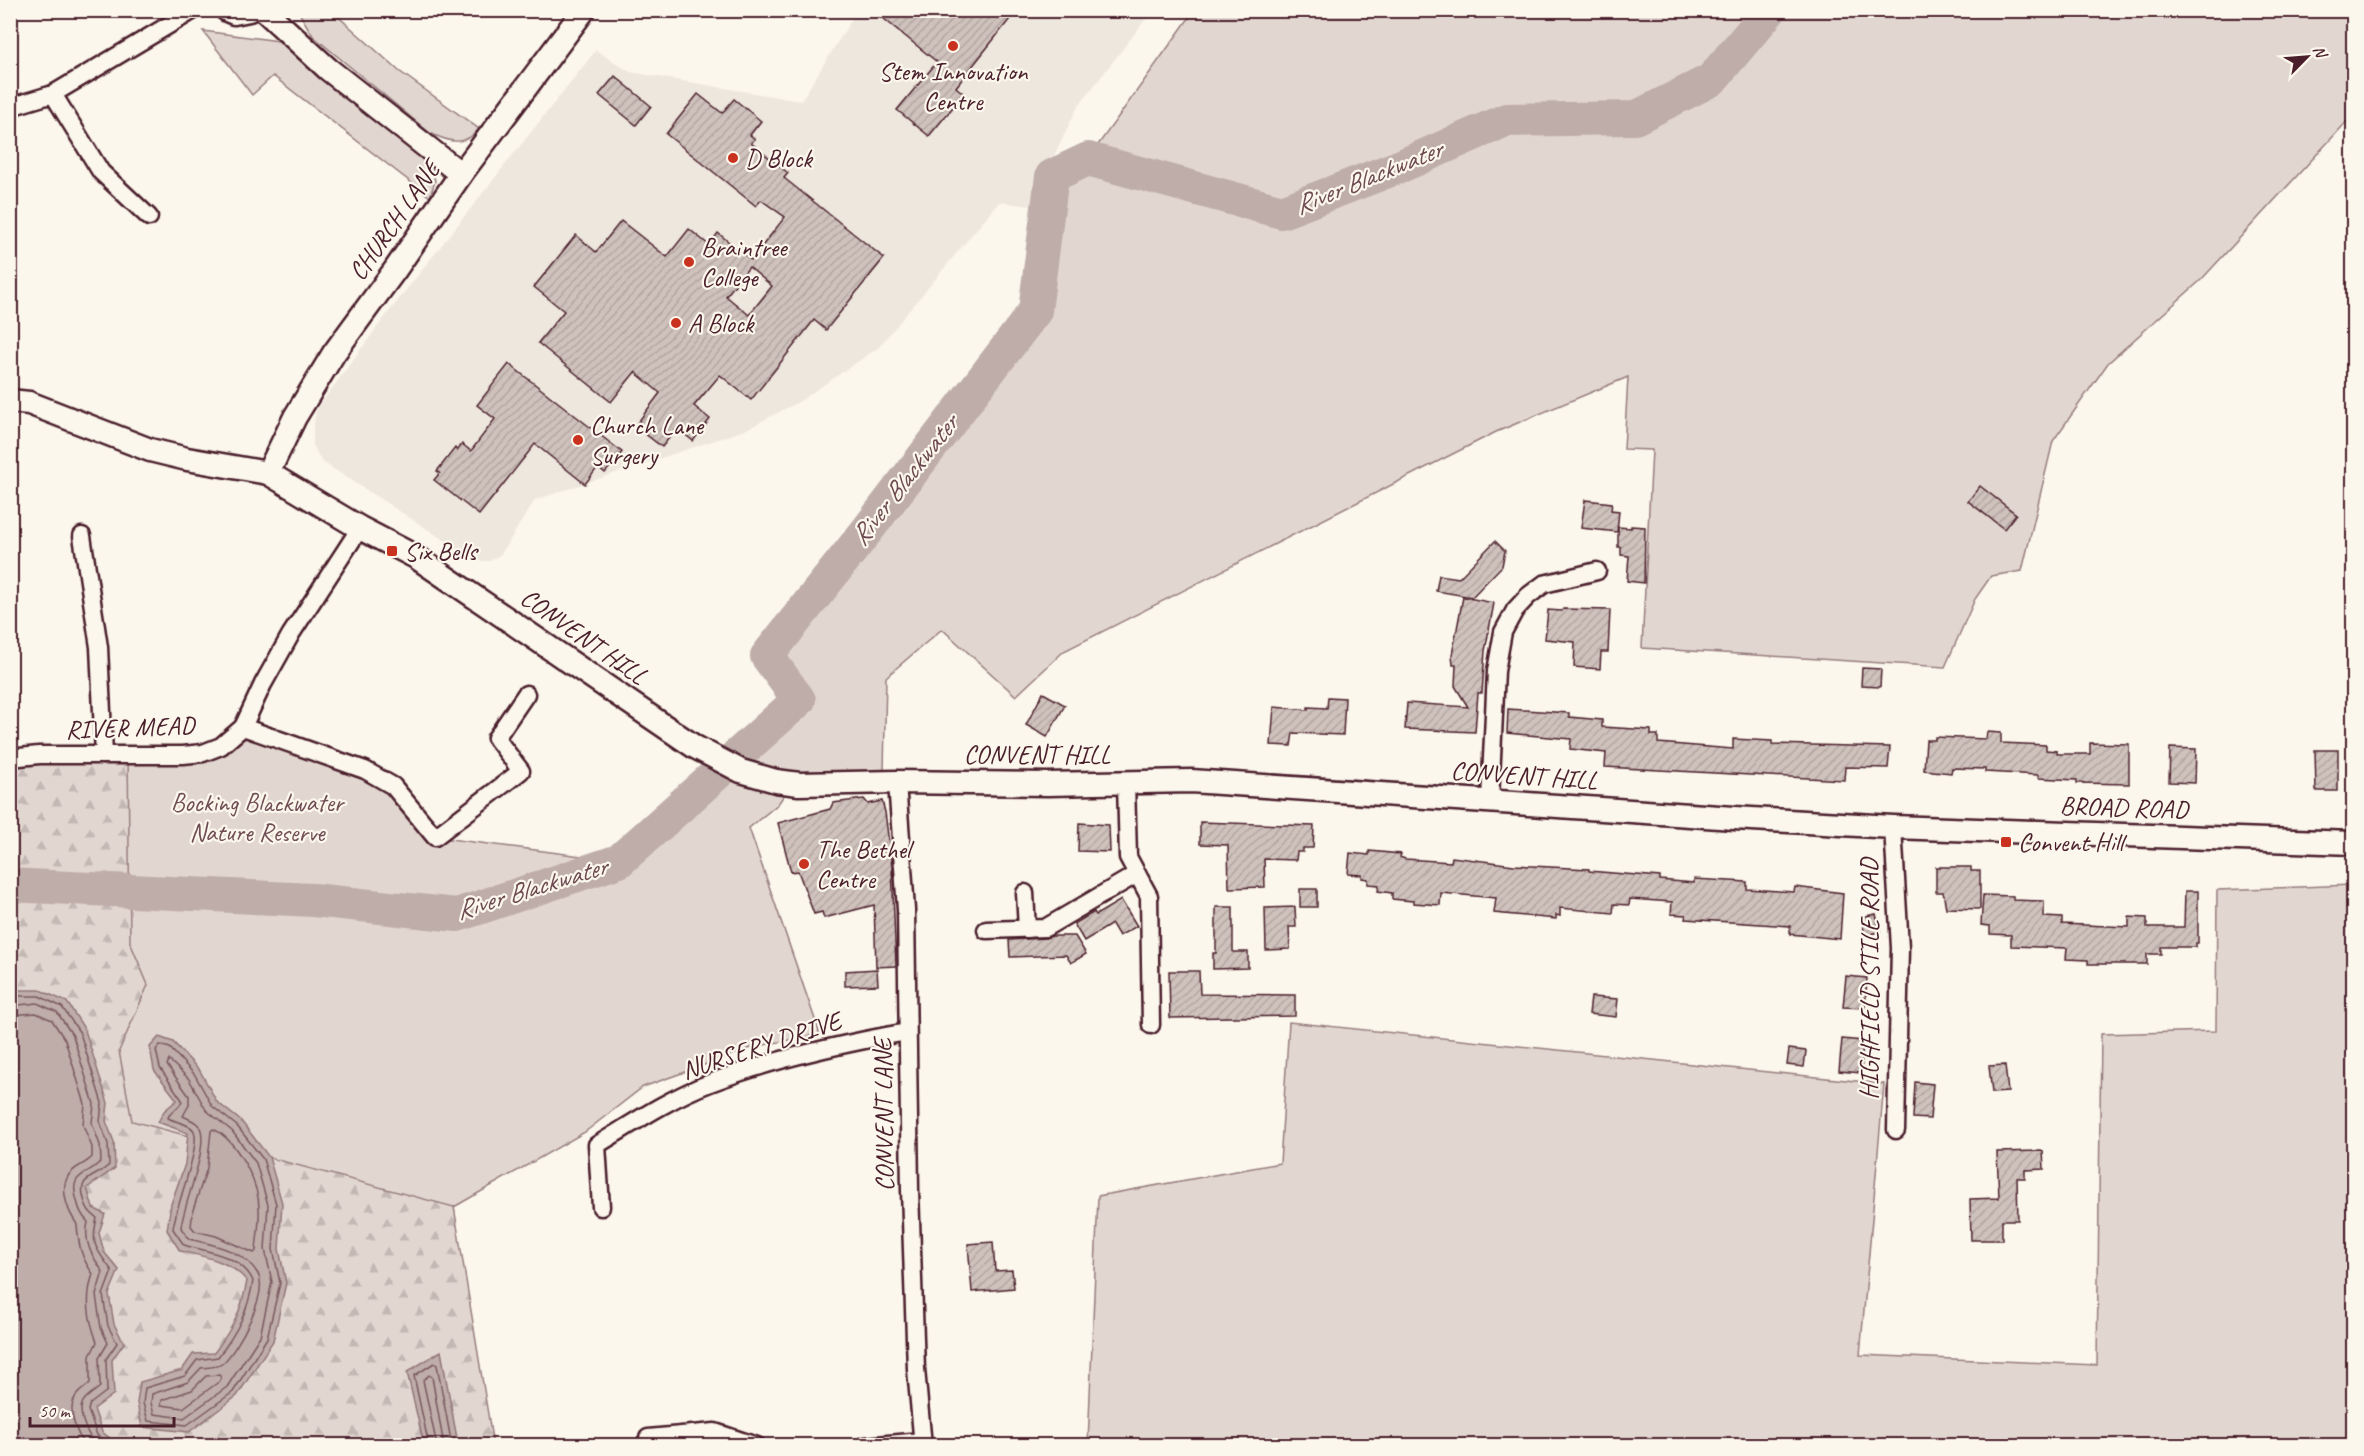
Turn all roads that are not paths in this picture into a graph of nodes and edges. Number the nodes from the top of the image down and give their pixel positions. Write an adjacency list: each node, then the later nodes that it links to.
1 (194, 10): 6 (street)
2 (227, 10): 3 (main road)
3 (249, 10)
4 (264, 10): 8 (main road)
5 (584, 10): 8 (main road, CHURCH LANE)
6 (53, 94): 7 (street); 9 (street)
7 (10, 107)
8 (461, 174): 11 (main road, CHURCH LANE)
9 (149, 217)
10 (10, 401): 11 (main road)
11 (268, 473): 12 (main road, CONVENT HILL)
12 (360, 528): 16 (street, RIVER MEAD); 19 (main road, CONVENT HILL)
13 (82, 536): 17 (street)
14 (1597, 571): 21 (street)
15 (526, 694): 16 (street)
16 (243, 727): 17 (street, RIVER MEAD)
17 (104, 755): 18 (street, RIVER MEAD)
18 (10, 758)
19 (897, 782): 20 (main road, CONVENT HILL); 29 (street, CONVENT LANE)
20 (1126, 783): 21 (main road, CONVENT HILL); 24 (street)
21 (1490, 801): 22 (main road, CONVENT HILL)
22 (1893, 827): 23 (main road, BROAD ROAD); 30 (street, HIGHFIELD STILE ROAD)
23 (2354, 843)
24 (1137, 874): 26 (street); 28 (street)
25 (1025, 893): 26 (street)
26 (1027, 929): 27 (street)
27 (986, 930)
28 (1151, 1025)
29 (907, 1032): 31 (street, NURSERY DRIVE); 32 (street, CONVENT LANE)
30 (1896, 1130)
31 (601, 1207)
32 (922, 1443): 35 (street)
33 (647, 1446): 34 (street)
34 (757, 1446)
35 (865, 1446)

